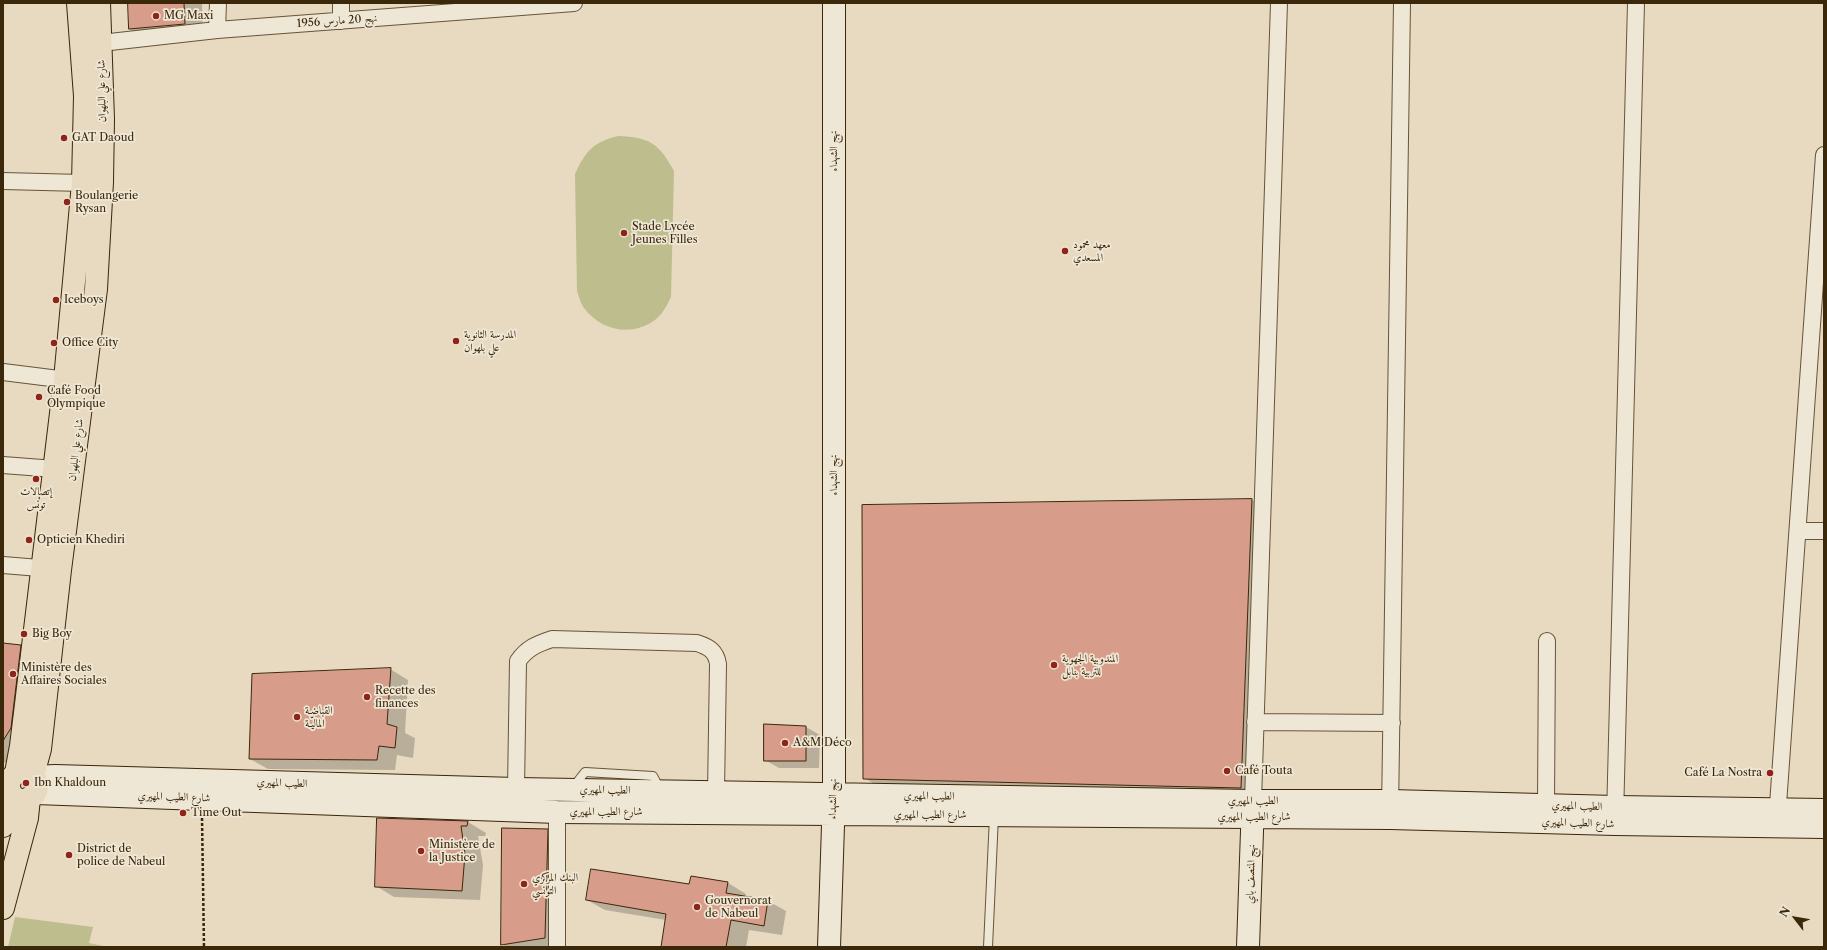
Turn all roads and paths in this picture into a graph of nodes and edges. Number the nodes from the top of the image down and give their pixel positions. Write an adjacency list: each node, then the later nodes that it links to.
1 (78, 3): 16 (main road, شارع علي البلهوان)
2 (99, 3): 13 (main road, شارع علي البلهوان)
3 (218, 3): 12 (street)
4 (341, 3): 11 (street)
5 (574, 3): 10 (street, نهج 20 مارس 1956)
6 (834, 3): 32 (street, نهج الشهداء)
7 (1279, 3): 26 (street)
8 (1402, 3): 27 (street)
9 (1636, 3): 39 (street)
10 (455, 8): 11 (street, نهج 20 مارس 1956)
11 (341, 21): 12 (street, نهج 20 مارس 1956)
12 (217, 30): 13 (street, نهج 20 مارس 1956)
13 (101, 43): 18 (main road, شارع علي البلهوان)
14 (1824, 154): 21 (street)
15 (3, 181): 16 (street)
16 (83, 183): 18 (main road, شارع علي البلهوان)
17 (3, 372): 18 (street)
18 (75, 381): 20 (main road, شارع علي البلهوان); 24 (main road, شارع علي البلهوان)
19 (3, 465): 20 (street)
20 (54, 469): 24 (main road, شارع علي البلهوان)
21 (1798, 530): 22 (street); 40 (street)
22 (1824, 531)
23 (3, 564): 24 (street)
24 (51, 569): 28 (main road, شارع علي البلهوان)
25 (1547, 641): 33 (street)
26 (1255, 722): 27 (street); 34 (street)
27 (1392, 723): 35 (street)
28 (22, 784): 29 (street, الطيب المهيري); 31 (street, شارع الطيب المهيري); 41 (main road, شارع علي البلهوان); 43 (main road, شارع علي البلهوان)
29 (516, 789): 30 (street, الطيب المهيري); 30 (street)
30 (716, 792): 32 (street, الطيب المهيري)
31 (201, 798): 37 (street, شارع الطيب المهيري); 44 (path)
32 (834, 804): 34 (street, الطيب المهيري); 37 (street, شارع الطيب المهيري); 38 (street, شارع الطيب المهيري); 46 (street, نهج الشهداء)
33 (1546, 805): 35 (street, الطيب المهيري); 39 (street, الطيب المهيري)
34 (1252, 809): 35 (street, شارع الطيب المهيري); 38 (street, شارع الطيب المهيري); 48 (street, نهج المنصف باي)
35 (1390, 809): 39 (street, شارع الطيب المهيري)
36 (1824, 810): 40 (street)
37 (557, 812): 45 (street)
38 (994, 815): 47 (lane)
39 (1615, 816): 40 (street, شارع الطيب المهيري)
40 (1778, 818): 42 (street, شارع الطيب المهيري)
41 (3, 826)
42 (1824, 827)
43 (3, 908)
44 (204, 947)
45 (557, 947)
46 (829, 947)
47 (988, 947)
48 (1248, 947)

